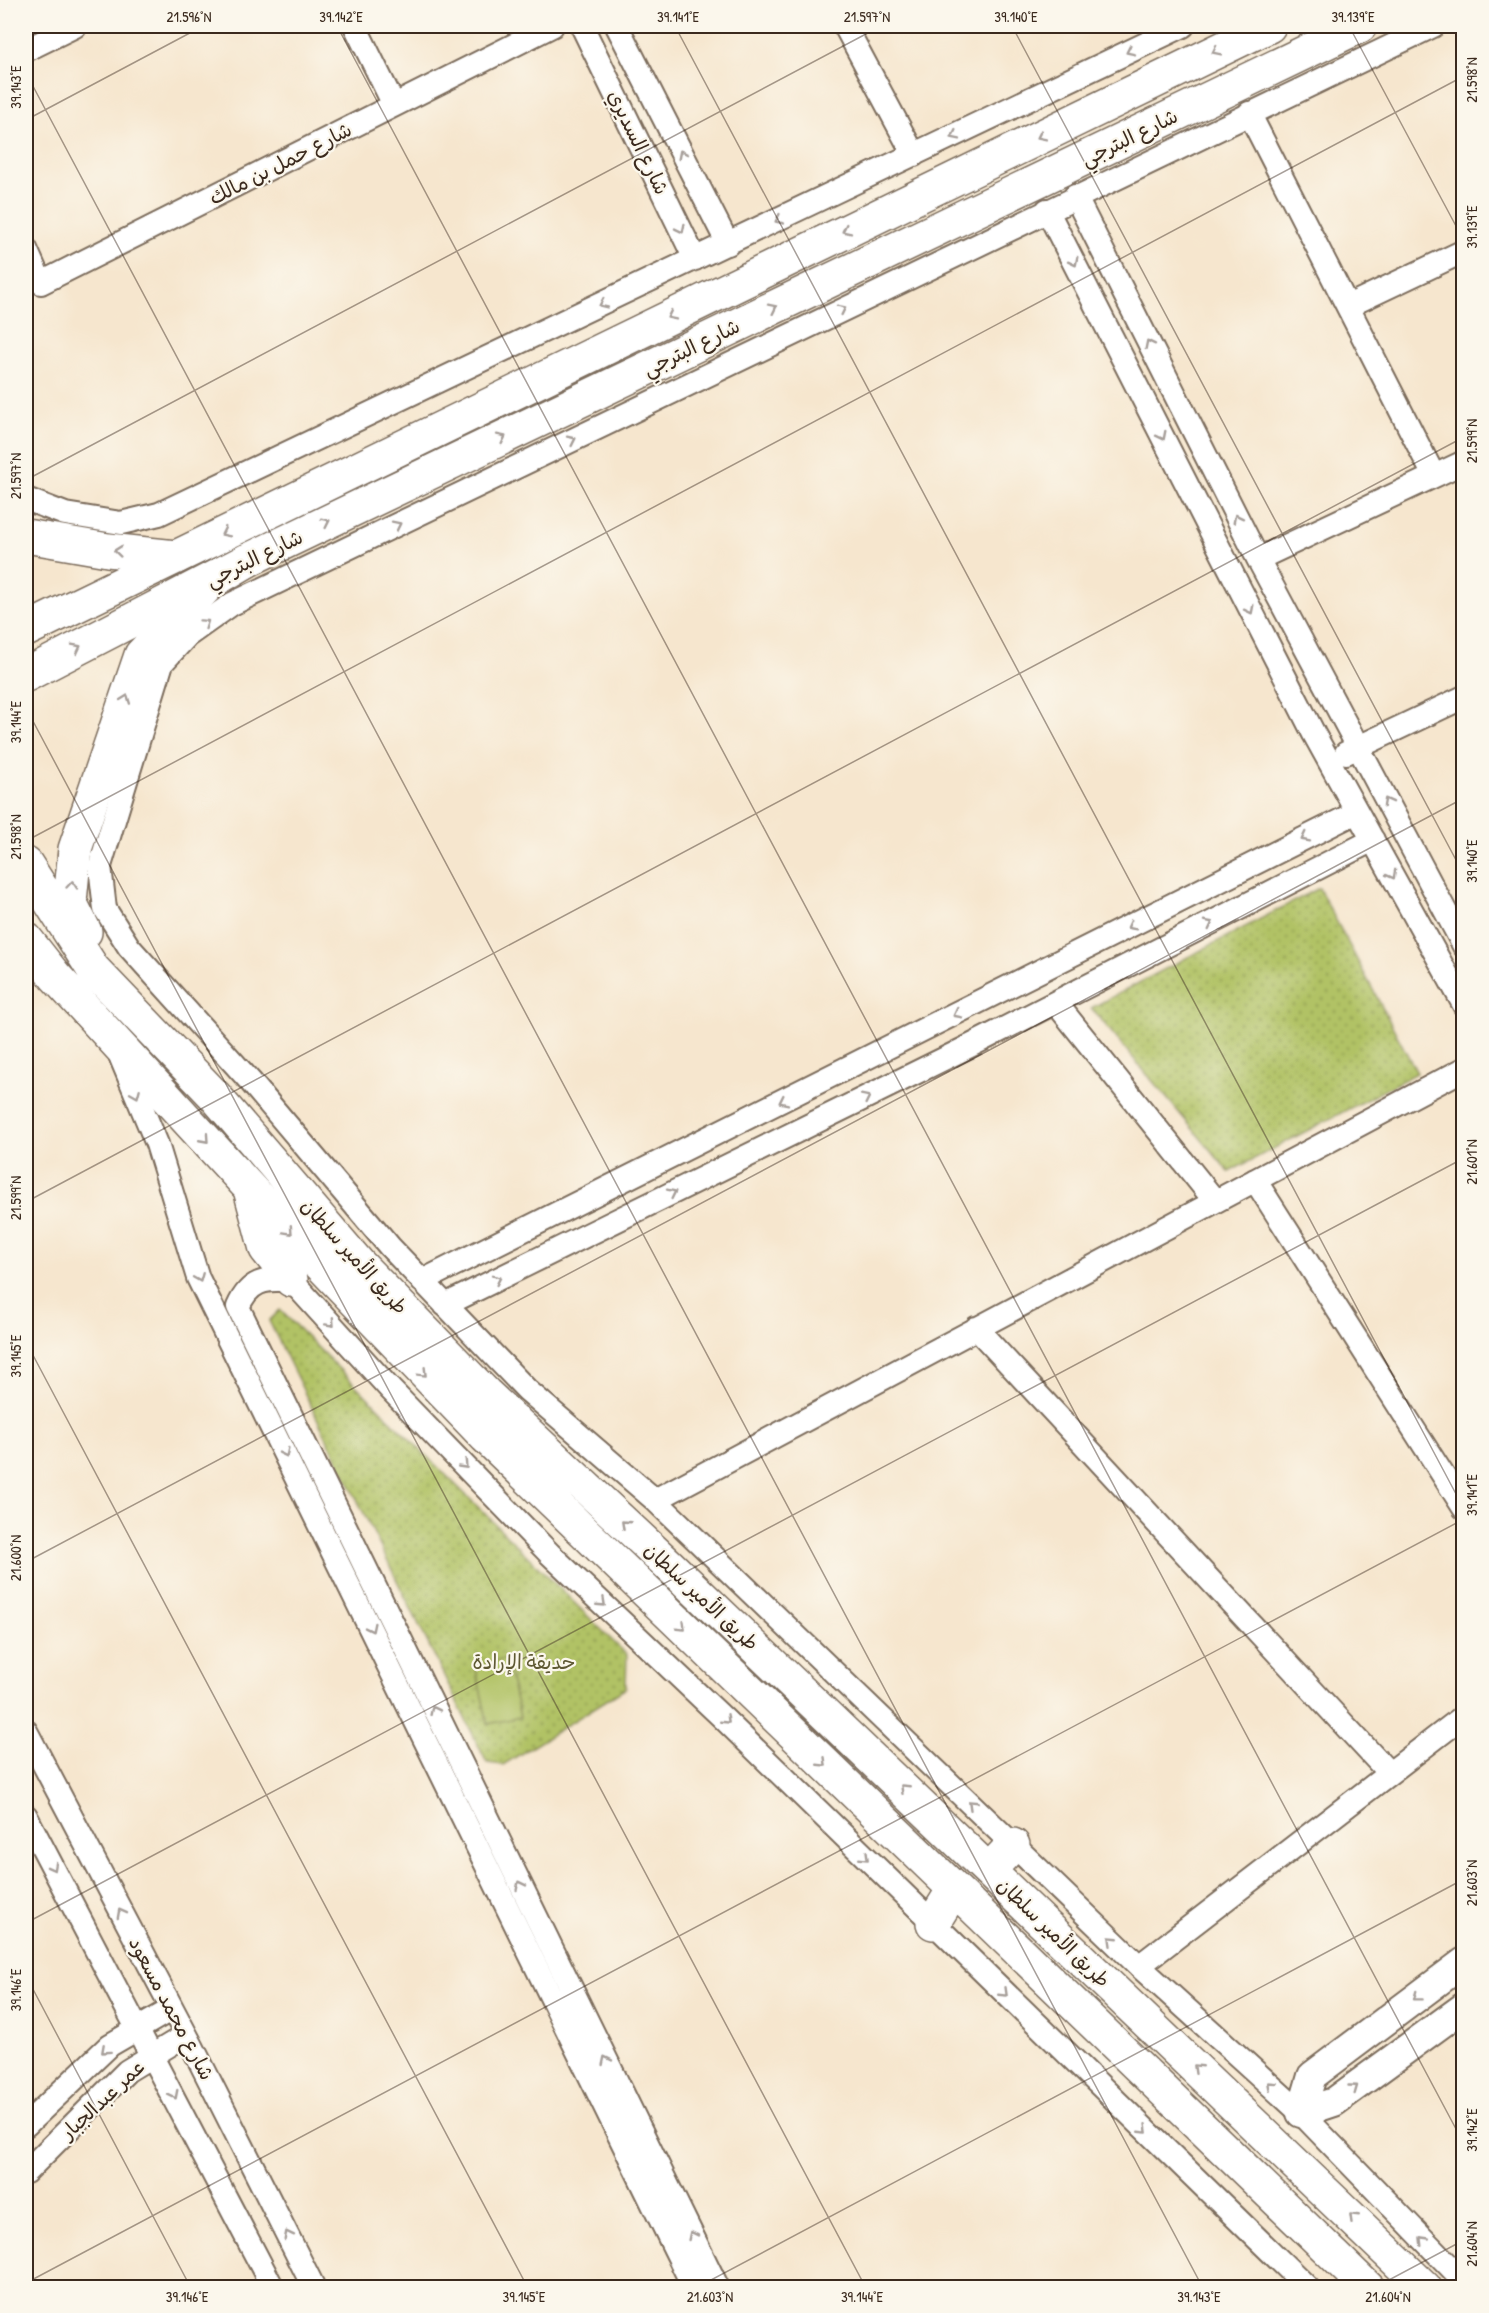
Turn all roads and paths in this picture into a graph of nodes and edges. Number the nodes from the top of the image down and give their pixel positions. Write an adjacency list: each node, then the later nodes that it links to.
1 (75, 26): 11 (street)
2 (354, 26): 13 (street)
3 (552, 26): 13 (street, شارع حمل بن مالك)
4 (582, 26): 23 (street, شارع السديري, one-way to 23)
5 (617, 26): 20 (street, شارع السديري, one-way to 5)
6 (845, 26): 15 (street)
7 (1183, 26): 15 (street, one-way to 15)
8 (1269, 26): 19 (main road, شارع البترجي, one-way to 19)
9 (1360, 26): 12 (main road, شارع البترجي)
10 (1433, 26): 12 (street, شارع البترجي)
11 (26, 51)
12 (1306, 69): 14 (street, شارع البترجي); 25 (main road, شارع البترجي, one-way to 12)
13 (394, 105): 21 (street, شارع حمل بن مالك)
14 (1249, 113): 17 (street, شارع البترجي); 24 (street)
15 (914, 155): 16 (street)
16 (860, 181): 19 (street); 20 (street, one-way to 20)
17 (1076, 196): 18 (street, شارع البترجي); 32 (street, one-way to 17)
18 (1047, 210): 26 (street, شارع البترجي, one-way to 18); 38 (street, one-way to 38)
19 (877, 215): 31 (main road, شارع البترجي, one-way to 31)
20 (728, 244): 23 (street)
21 (26, 249)
22 (1464, 251): 24 (street)
23 (695, 260): 29 (street, one-way to 29)
24 (1348, 306): 28 (street)
25 (621, 381): 26 (street); 33 (main road, شارع البترجي, one-way to 25)
26 (636, 409): 54 (street, شارع البترجي, one-way to 26)
27 (1464, 462): 28 (street)
28 (1434, 476): 32 (street)
29 (26, 499)
30 (26, 536): 31 (main road, one-way to 30)
31 (176, 557): 34 (main road, شارع البترجي)
32 (1258, 559): 37 (street)
33 (248, 560): 35 (main road, شارع البترجي, one-way to 33); 47 (main road, one-way to 33)
34 (26, 630)
35 (26, 675)
36 (1464, 697): 37 (street)
37 (1358, 747): 38 (street); 43 (street, one-way to 37)
38 (1330, 762): 39 (street)
39 (1358, 812): 40 (street); 54 (street, one-way to 54)
40 (1372, 840): 45 (street, one-way to 40); 46 (street, one-way to 46)
41 (26, 864): 47 (main road, طريق الأمير سلطان)
42 (26, 939): 48 (main road, طريق الأمير سلطان)
43 (1464, 946)
44 (26, 979): 48 (main road)
45 (1056, 1003): 52 (street); 55 (street, one-way to 45)
46 (1464, 1005)
47 (134, 1010): 59 (main road, طريق الأمير سلطان, one-way to 47)
48 (114, 1040): 51 (main road, طريق الأمير سلطان, one-way to 51); 82 (street, one-way to 82)
49 (1464, 1069): 50 (street)
50 (1255, 1180): 52 (street); 58 (street)
51 (249, 1188): 53 (main road); 60 (main road, طريق الأمير سلطان, one-way to 60)
52 (1215, 1201): 56 (street)
53 (291, 1280): 68 (street, one-way to 68); 83 (street, one-way to 53)
54 (422, 1281): 55 (street)
55 (445, 1305): 57 (street)
56 (976, 1328): 57 (street); 63 (street)
57 (655, 1500): 65 (street, one-way to 57)
58 (1464, 1509)
59 (670, 1566): 60 (main road); 66 (main road, طريق الأمير سلطان, one-way to 59)
60 (647, 1593): 67 (main road, طريق الأمير سلطان, one-way to 67)
61 (1464, 1716): 63 (street)
62 (26, 1731): 72 (street, شارع محمد مسعود, one-way to 62)
63 (1389, 1773): 70 (street)
64 (26, 1816): 73 (street, شارع محمد مسعود, one-way to 73)
65 (1014, 1845): 66 (main road); 70 (street, one-way to 65)
66 (989, 1870): 86 (main road, طريق الأمير سلطان, one-way to 66)
67 (954, 1889): 68 (main road); 85 (main road, طريق الأمير سلطان)
68 (933, 1923): 84 (street, one-way to 84)
69 (1464, 1962): 76 (street, one-way to 76)
70 (1139, 1966): 76 (street, one-way to 70)
71 (1464, 2007): 76 (street, one-way to 71)
72 (172, 2009): 73 (street, عمر عبدالجبار); 74 (street, شارع محمد مسعود)
73 (138, 2027): 75 (street, شارع محمد مسعود); 77 (street, عمر عبدالجبار, one-way to 77)
74 (186, 2035): 75 (street, عمر عبدالجبار); 81 (street, شارع محمد مسعود, one-way to 74)
75 (152, 2054): 78 (street, عمر عبدالجبار); 80 (street, شارع محمد مسعود, one-way to 80)
76 (1301, 2113): 79 (street, one-way to 76)
77 (26, 2125)
78 (26, 2172)
79 (1464, 2281)
80 (273, 2288)
81 (314, 2288)
82 (694, 2288)
83 (718, 2288)
84 (1308, 2288)
85 (1368, 2288)
86 (1425, 2288)

